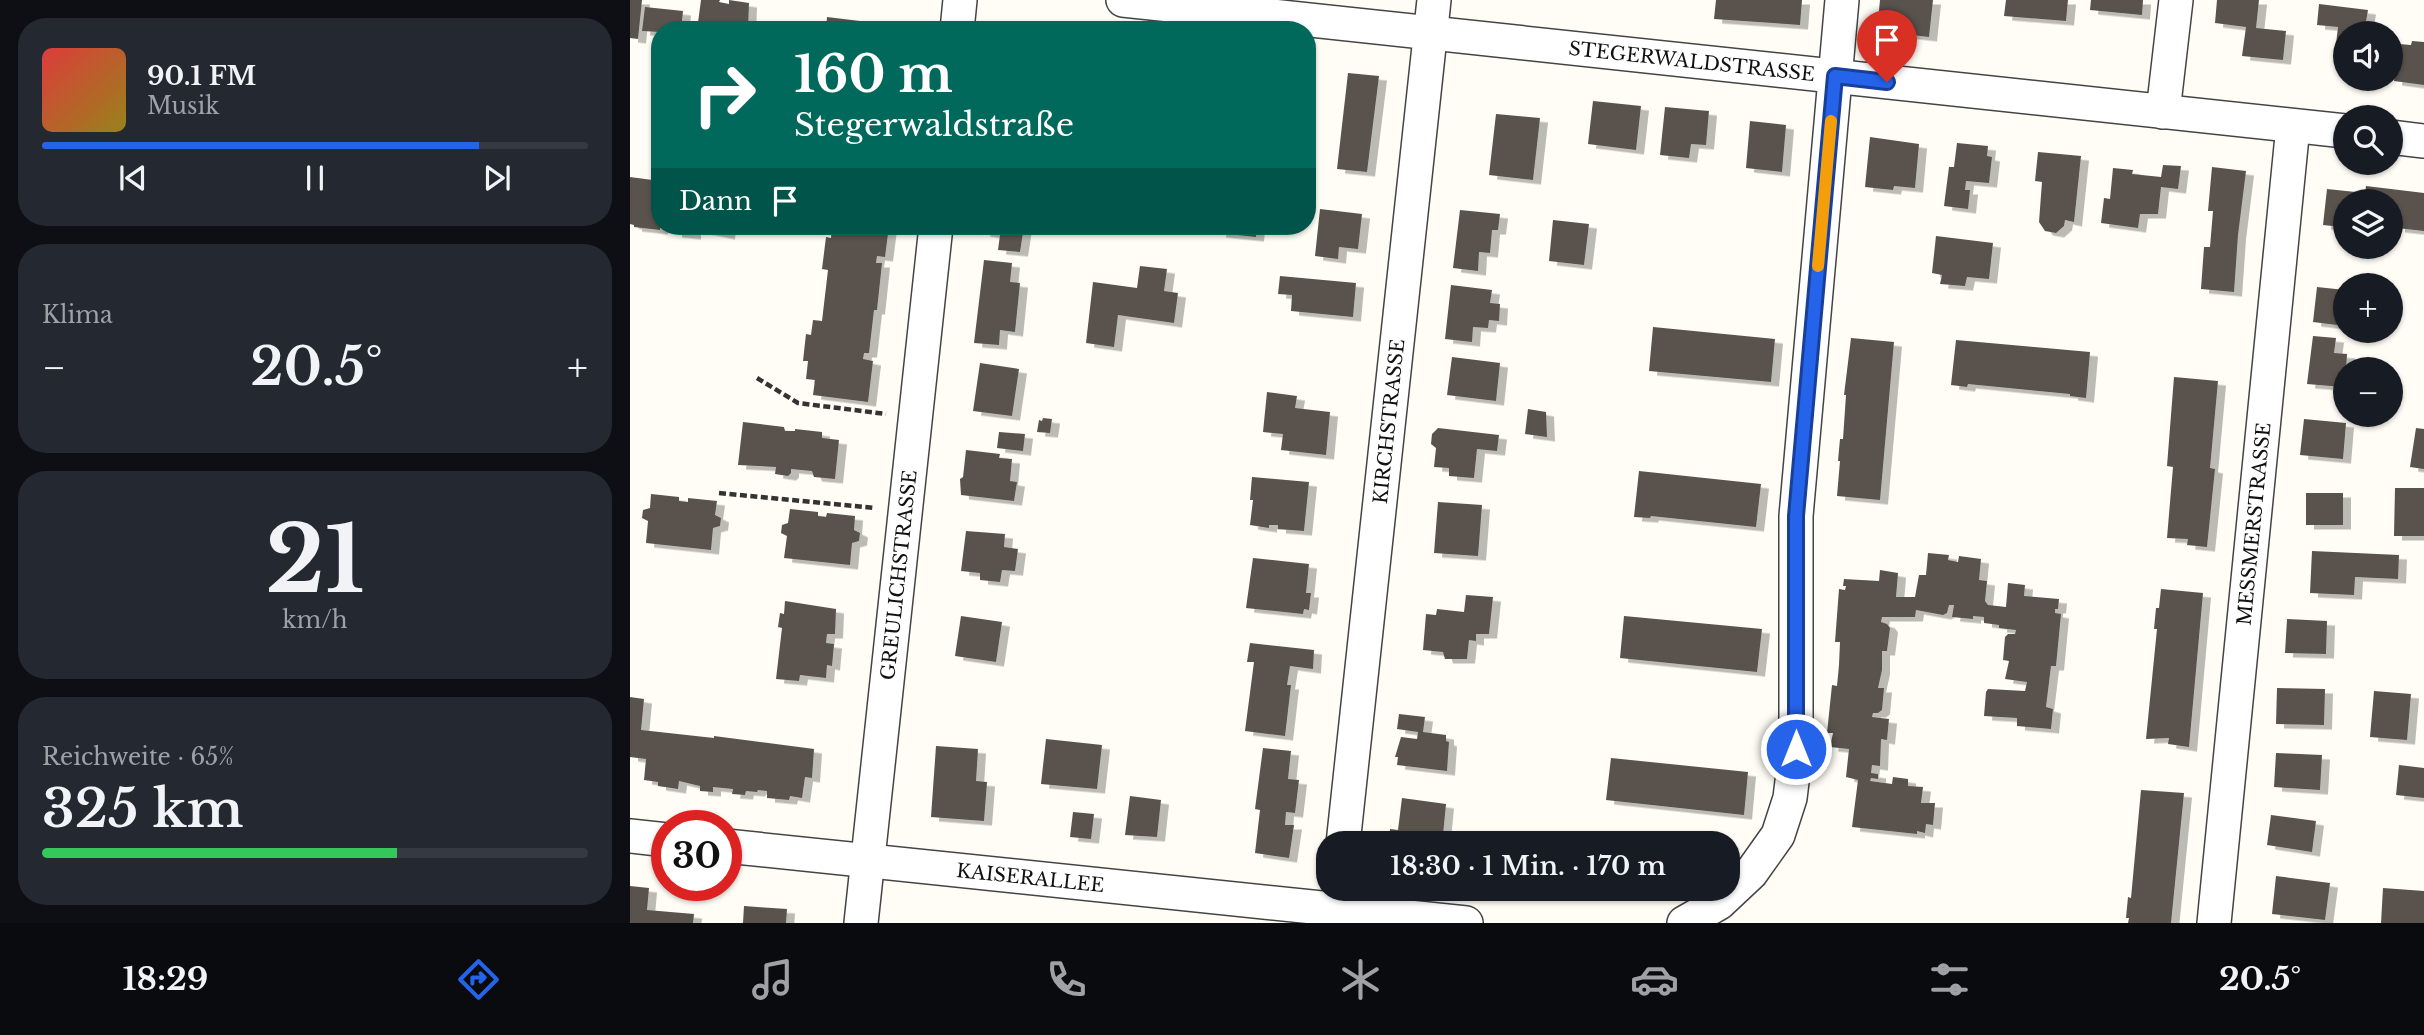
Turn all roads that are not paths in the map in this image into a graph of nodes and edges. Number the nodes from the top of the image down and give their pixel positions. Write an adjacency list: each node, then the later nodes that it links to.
1 (960, 0): 6 (street)
2 (1123, 0): 7 (street, STEGERWALDSTRASSE)
3 (1434, 0): 7 (street, KIRCHSTRASSE)
4 (1842, 0): 8 (street)
5 (2176, 0): 9 (street)
6 (958, 21)
7 (1430, 33): 8 (street, STEGERWALDSTRASSE); 15 (street, KIRCHSTRASSE)
8 (1835, 76): 9 (street, STEGERWALDSTRASSE); 23 (street)
9 (2163, 112): 10 (street, STEGERWALDSTRASSE)
10 (2293, 126): 11 (street, STEGERWALDSTRASSE); 24 (street, MESSMERSTRASSE)
11 (2333, 130)
12 (2403, 138): 13 (street)
13 (2424, 141)
14 (935, 235): 19 (street, GREULICHSTRASSE)
15 (1344, 831)
16 (630, 836): 17 (street)
17 (651, 838)
18 (742, 848): 19 (street, KAISERALLEE)
19 (868, 861): 20 (street, KAISERALLEE); 21 (street, GREULICHSTRASSE)
20 (1337, 907): 22 (street, KAISERALLEE)
21 (861, 923)
22 (1466, 923)
23 (1684, 923)
24 (2214, 923)

